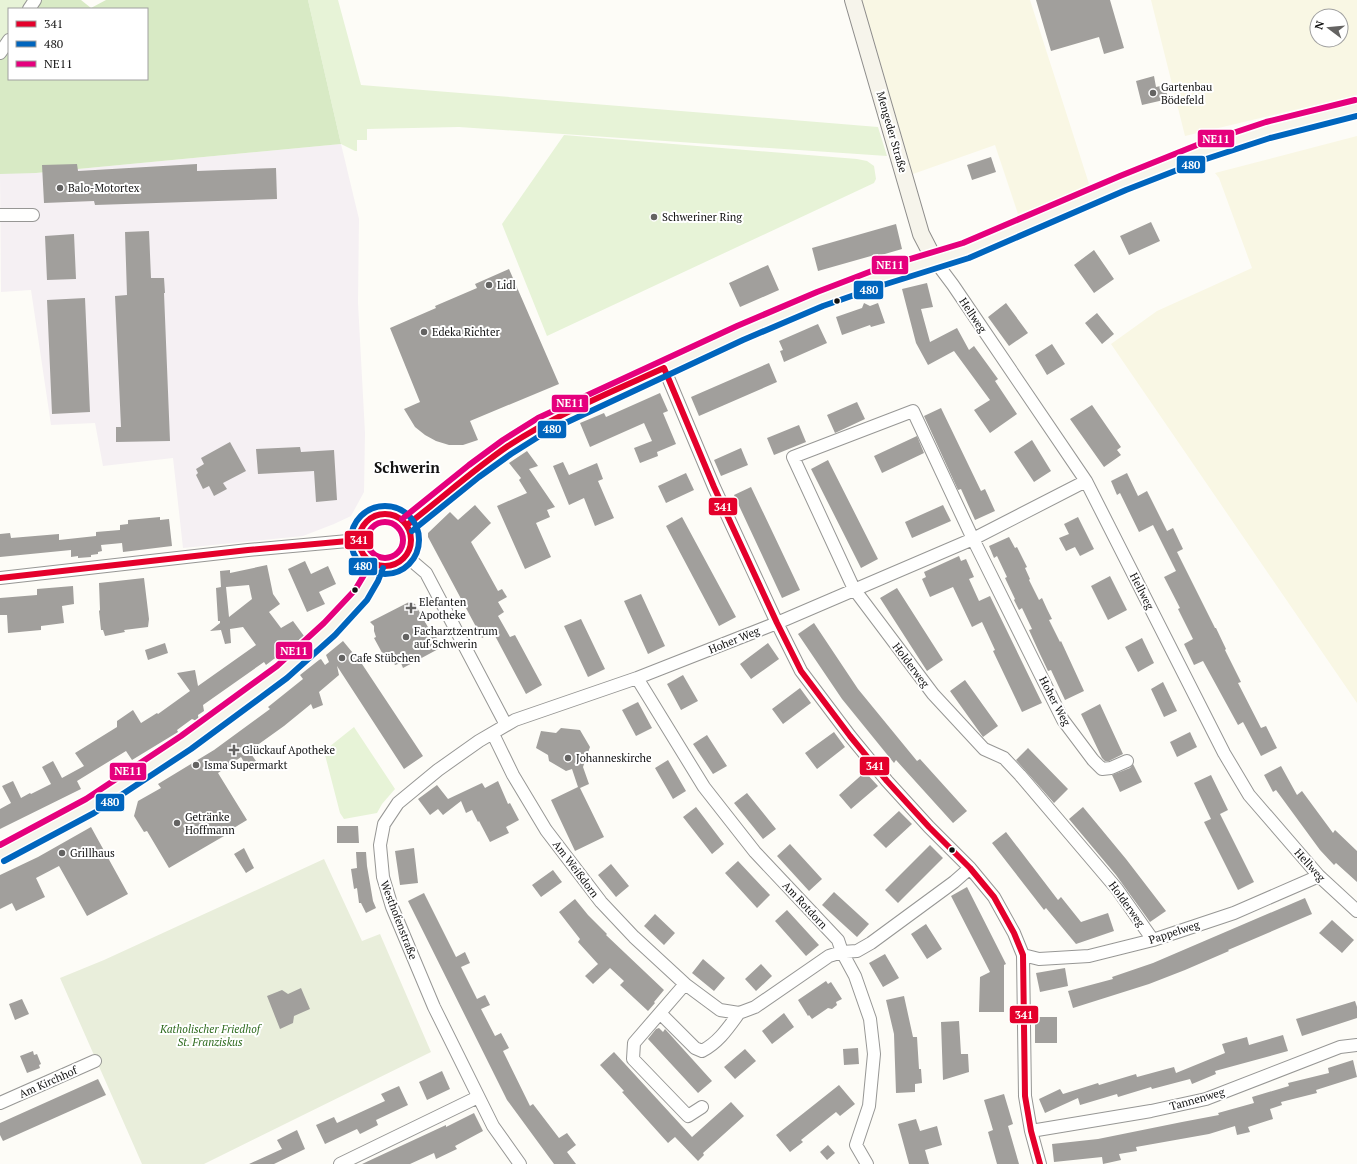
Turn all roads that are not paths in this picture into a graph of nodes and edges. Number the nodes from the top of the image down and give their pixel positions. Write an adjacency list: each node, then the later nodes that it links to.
1 (853, 0): 7 (main road, Mengeder Straße)
2 (8, 41): 3 (street)
3 (0, 53)
4 (1357, 108): 7 (main road)
5 (0, 215): 6 (street)
6 (32, 215)
7 (935, 261): 8 (main road); 10 (street, Hellweg)
8 (664, 368): 11 (main road); 18 (street)
9 (913, 412): 12 (street, Hoher Weg); 17 (street, Holderweg)
10 (1086, 481): 12 (street, Hoher Weg); 25 (street, Hellweg)
11 (407, 525): 13 (main road); 14 (main road)
12 (973, 539): 17 (street, Hoher Weg); 22 (street, Hoher Weg)
13 (359, 540): 15 (main road); 16 (street)
14 (406, 556): 15 (main road); 20 (street)
15 (376, 565): 23 (main road)
16 (0, 578)
17 (854, 589): 18 (street, Hoher Weg); 27 (street, Holderweg)
18 (777, 623): 19 (street, Hoher Weg); 24 (street)
19 (637, 678): 20 (street, Hoher Weg); 28 (street, Am Rotdorn)
20 (506, 725): 21 (street, Hoher Weg)
21 (493, 734): 30 (street, Am Weißdorn); 35 (street, Westhofenstraße)
22 (1127, 761)
23 (0, 854)
24 (970, 868): 28 (street); 29 (street)
25 (1319, 876): 26 (street, Hellweg); 27 (street, Pappelweg)
26 (1357, 911)
27 (1153, 940): 29 (street, Pappelweg)
28 (842, 952): 32 (street); 41 (street, Am Rotdorn)
29 (1023, 955): 38 (street)
30 (685, 984): 31 (street); 32 (street, Am Weißdorn)
31 (660, 1013): 32 (street); 37 (street)
32 (738, 1013)
33 (1357, 1045): 38 (street, Tannenweg)
34 (95, 1062): 36 (street, Am Kirchhof)
35 (478, 1096): 39 (street); 40 (street, Westhofenstraße)
36 (0, 1103)
37 (702, 1107)
38 (1031, 1131): 42 (street)
39 (340, 1164)
40 (520, 1164)
41 (867, 1164)
42 (1040, 1164)

